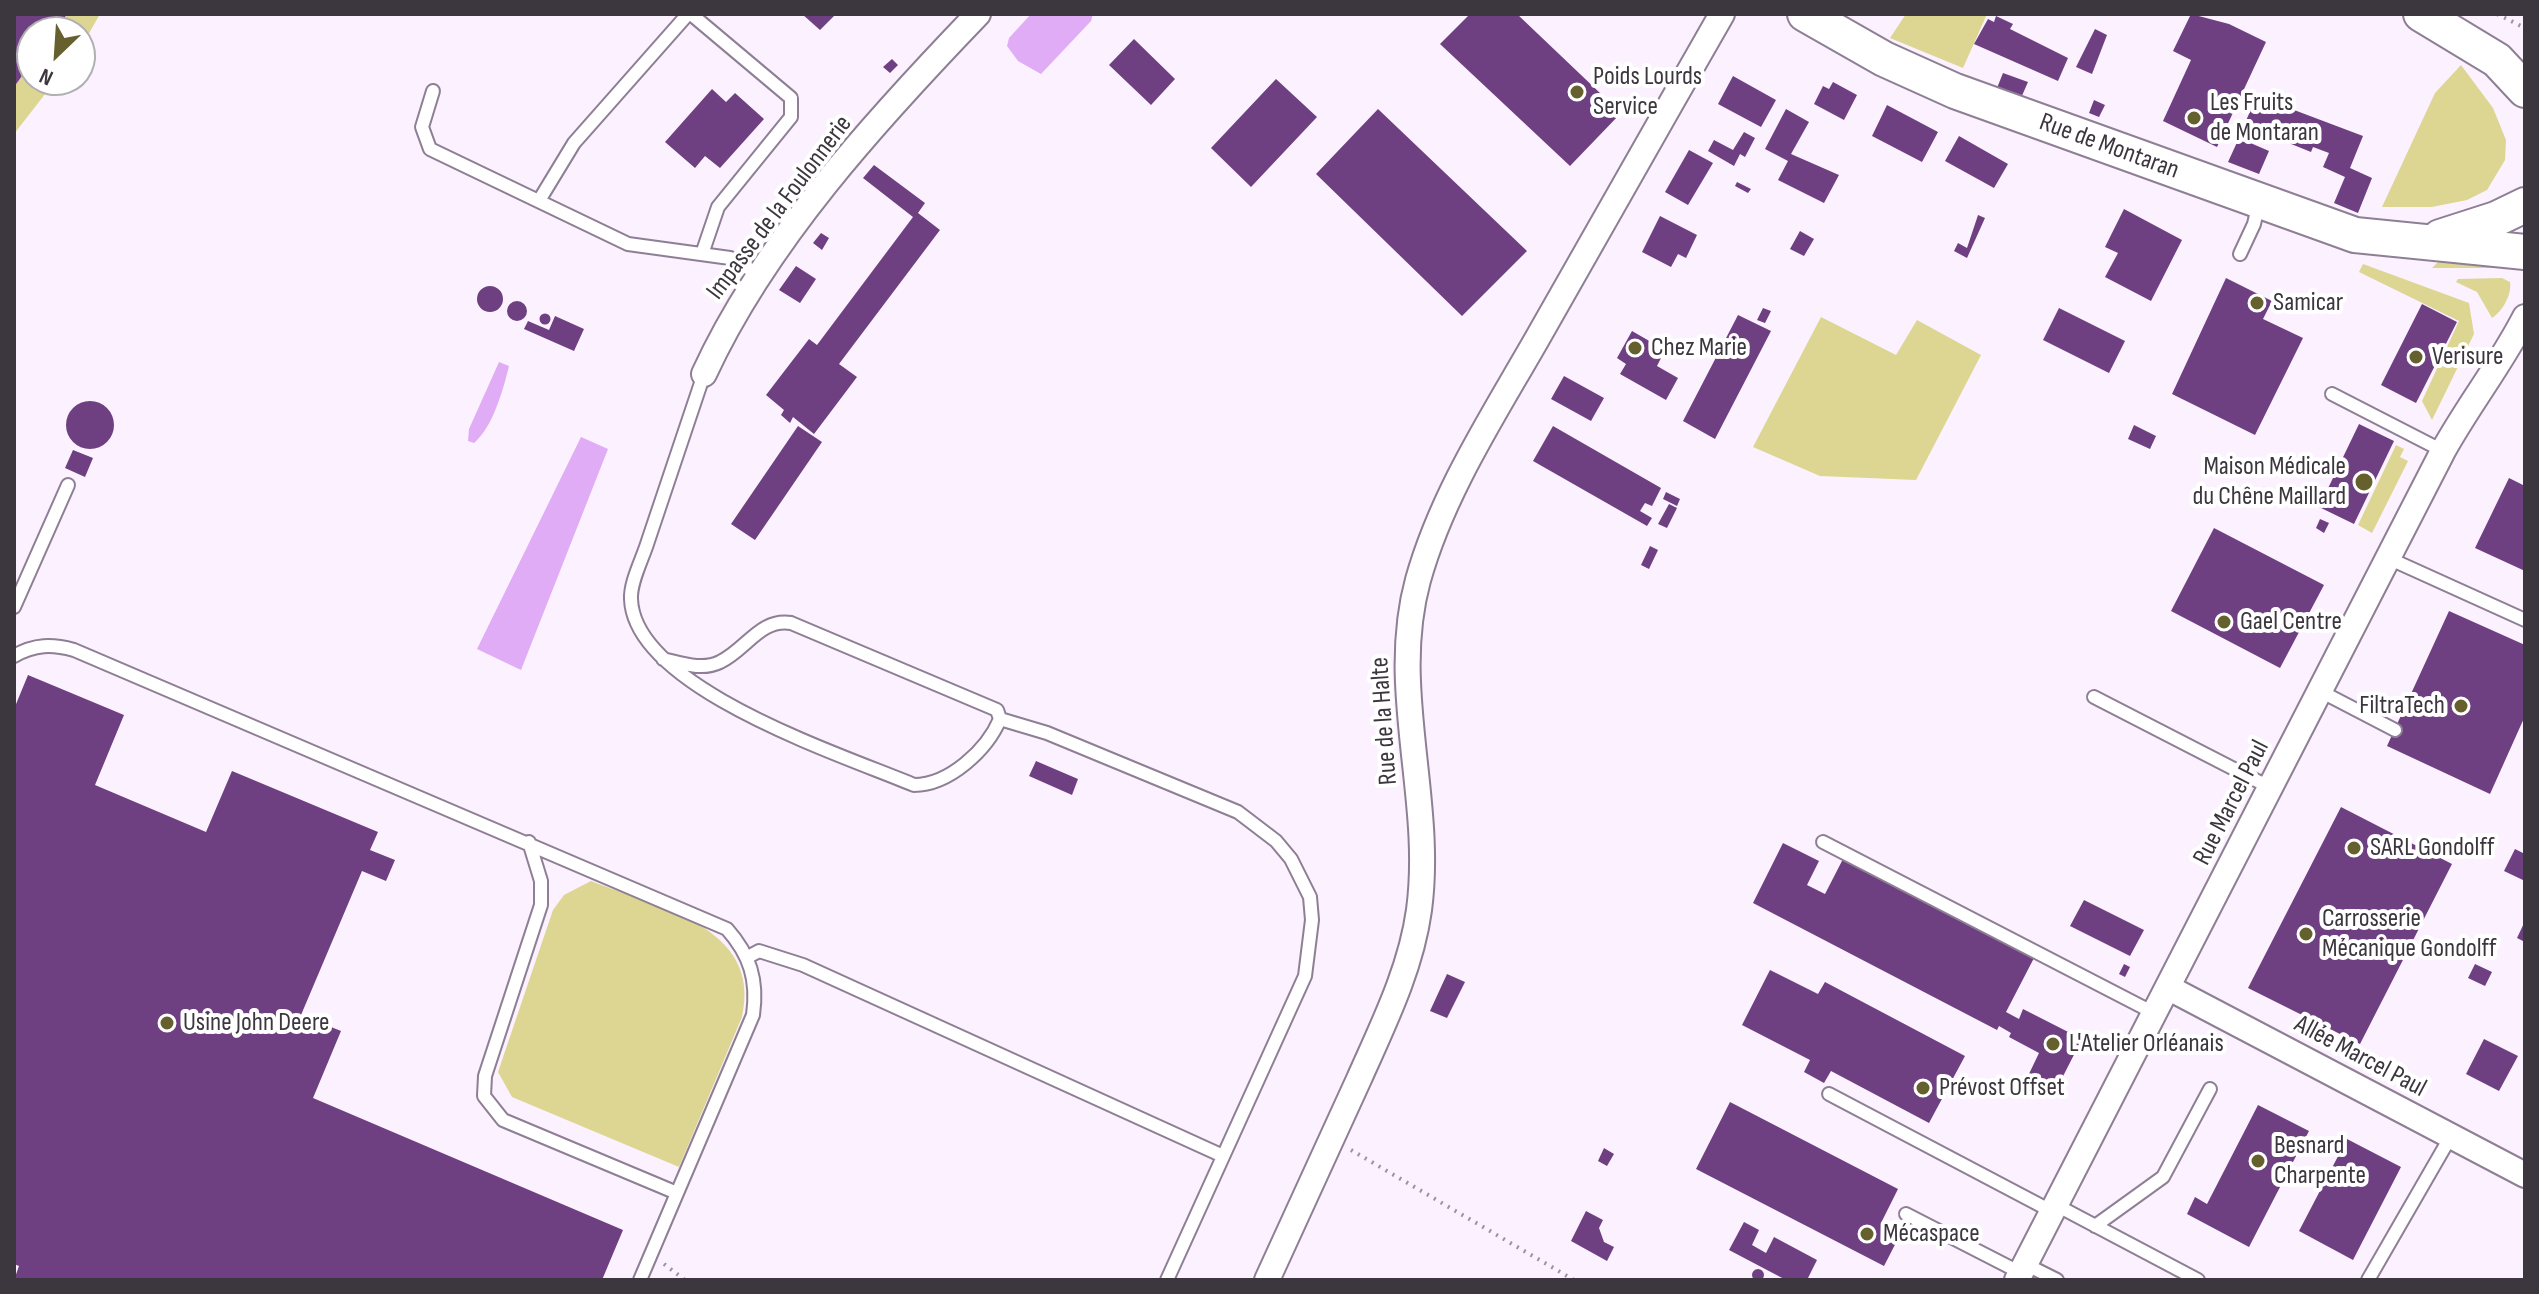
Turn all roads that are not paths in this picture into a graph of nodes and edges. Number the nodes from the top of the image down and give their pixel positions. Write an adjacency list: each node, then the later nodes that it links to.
1 (689, 14): 8 (lane); 13 (lane)
2 (978, 14): 15 (street, Impasse de la Foulonnerie)
3 (1722, 14): 49 (street, Rue de la Halte)
4 (1805, 14): 9 (street, Rue de Montaran)
5 (2421, 14): 6 (street)
6 (2525, 90)
7 (433, 91): 8 (lane)
8 (540, 199): 13 (lane)
9 (2259, 202): 11 (street, Rue de Montaran); 14 (lane)
10 (2525, 205): 11 (street, Rue de Montaran)
11 (2426, 241): 12 (street, Rue de Montaran)
12 (2525, 252)
13 (702, 254): 15 (lane)
14 (2240, 254)
15 (760, 275): 18 (street, Impasse de la Foulonnerie)
16 (2525, 317): 17 (street, Rue Marcel Paul)
17 (2515, 351): 20 (street, Rue Marcel Paul)
18 (704, 374): 26 (lane)
19 (2332, 394): 20 (lane)
20 (2443, 451): 22 (street, Rue Marcel Paul)
21 (68, 485): 23 (lane)
22 (2388, 558): 24 (lane); 27 (street, Rue Marcel Paul)
23 (14, 607)
24 (2525, 620)
25 (14, 656): 32 (lane)
26 (663, 659): 29 (lane); 29 (lane)
27 (2320, 691): 30 (lane); 31 (street, Rue Marcel Paul)
28 (2094, 697): 31 (lane)
29 (1000, 719): 40 (lane)
30 (2395, 730)
31 (2271, 788): 35 (street, Rue Marcel Paul)
32 (529, 842): 34 (lane); 42 (lane)
33 (1823, 842): 36 (lane)
34 (748, 957): 40 (lane); 42 (lane)
35 (2169, 988): 36 (street, Rue Marcel Paul); 39 (street, Allée Marcel Paul)
36 (2156, 1014): 43 (street, Rue Marcel Paul)
37 (2210, 1089): 45 (lane)
38 (1829, 1094): 43 (lane)
39 (2451, 1136): 41 (street, Allée Marcel Paul); 52 (lane)
40 (1223, 1156): 48 (lane)
41 (2525, 1175)
42 (677, 1193): 47 (lane)
43 (2054, 1208): 45 (lane); 46 (street, Rue Marcel Paul)
44 (1906, 1214): 46 (lane)
45 (2095, 1226): 51 (lane)
46 (2021, 1272): 50 (lane)
47 (640, 1280)
48 (1167, 1280)
49 (1267, 1280)
50 (2057, 1280)
51 (2198, 1280)
52 (2368, 1280)

